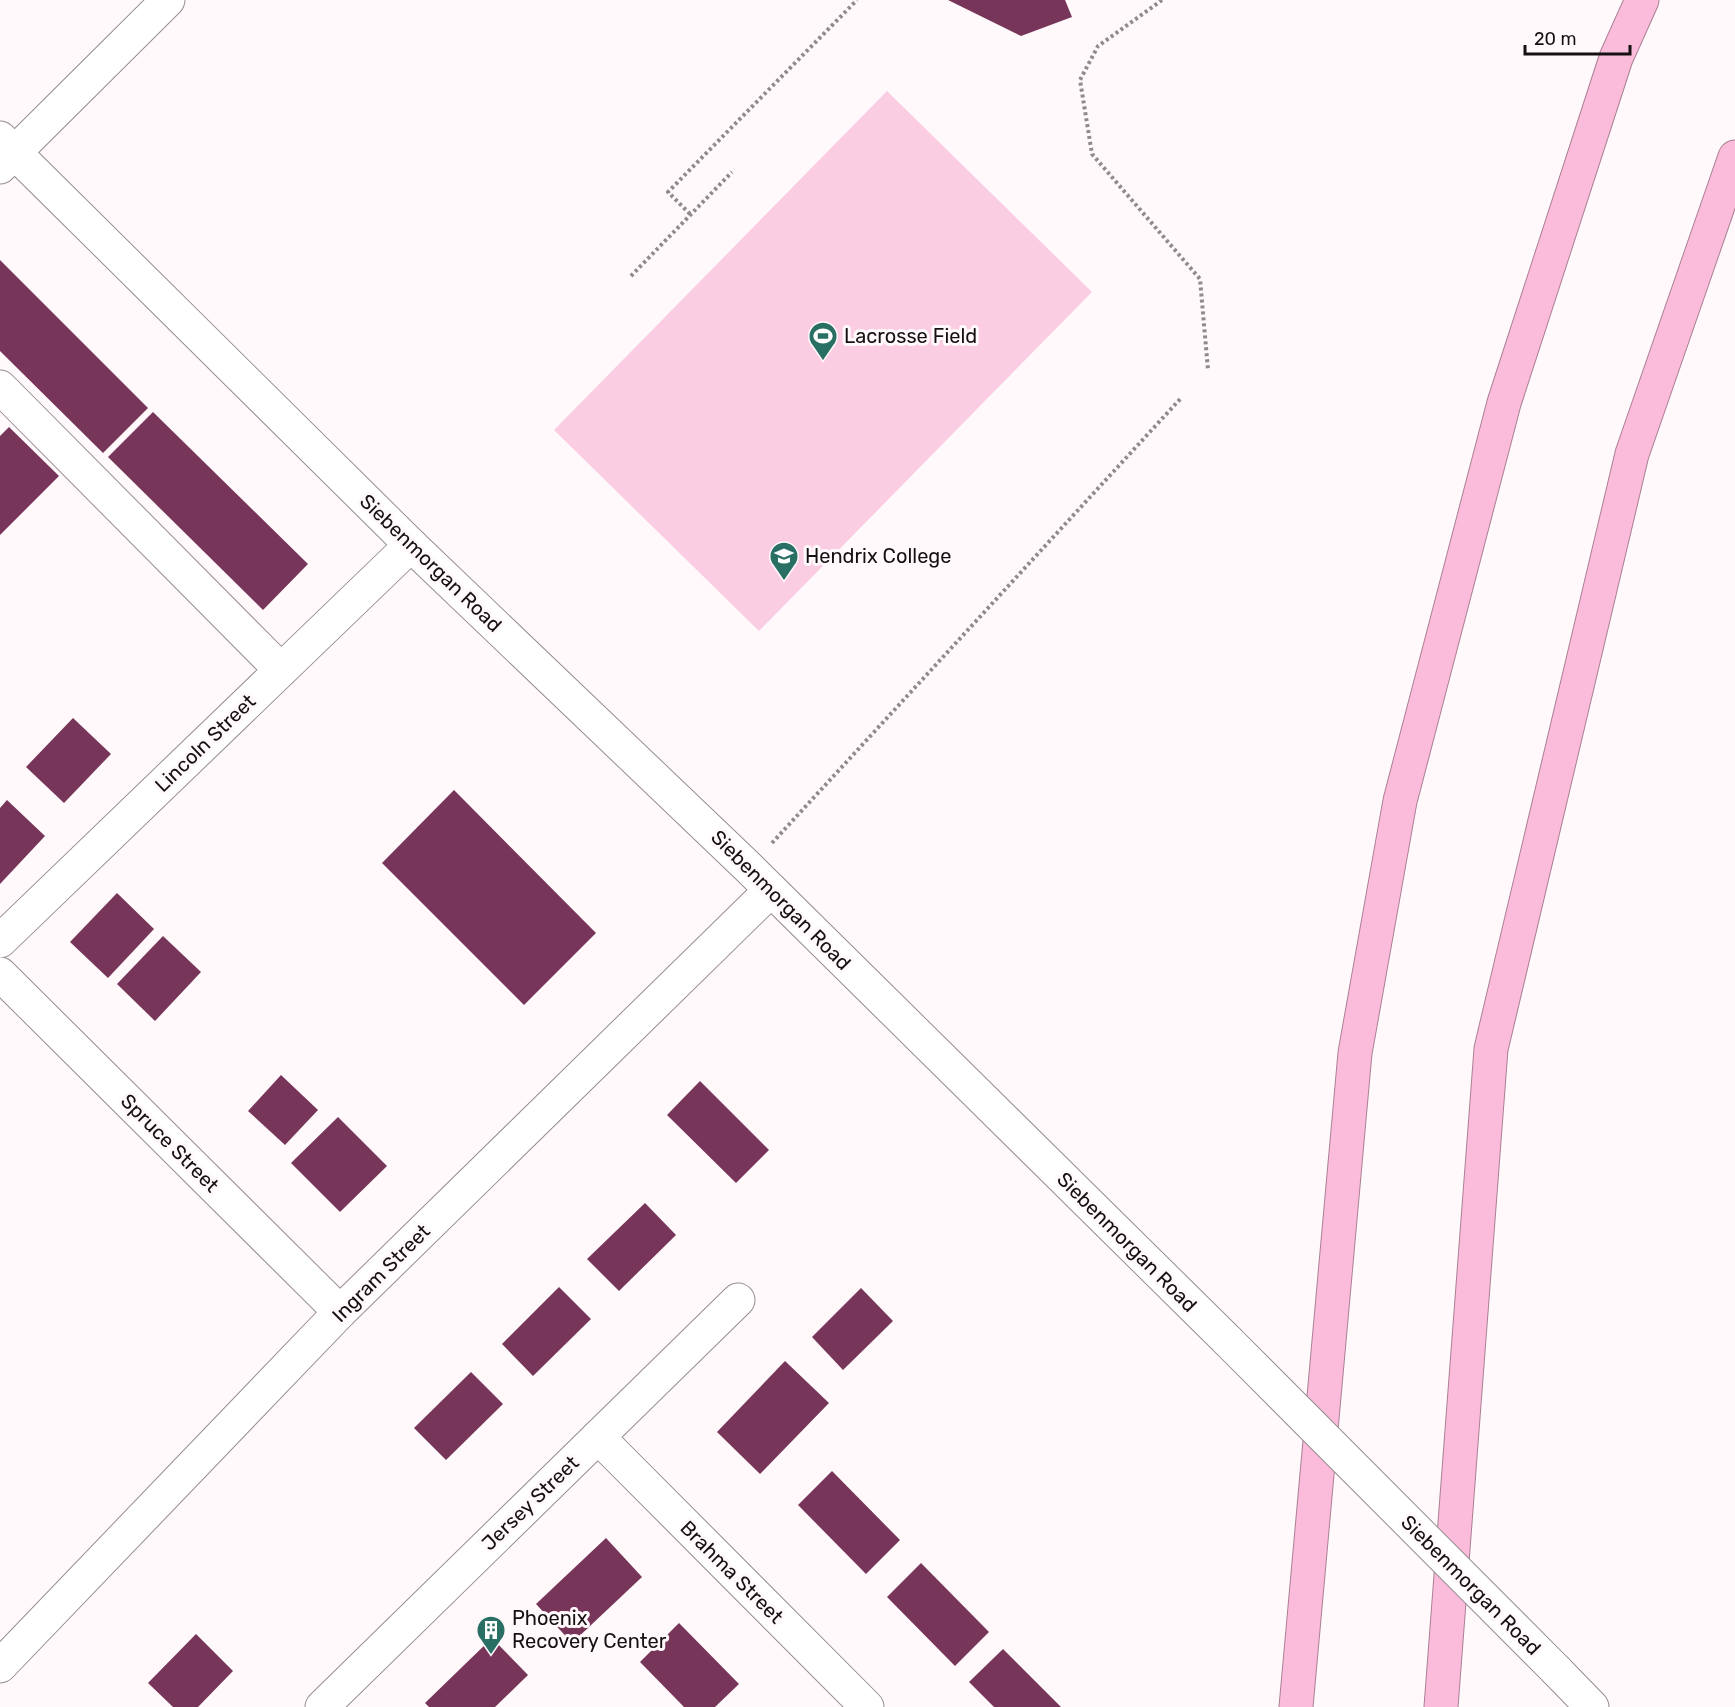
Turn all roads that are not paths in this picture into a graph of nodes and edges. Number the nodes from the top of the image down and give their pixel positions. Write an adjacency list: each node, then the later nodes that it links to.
1 (168, 0): 3 (street)
2 (1642, 0): 17 (highway)
3 (5, 152): 6 (street, Siebenmorgan Road)
4 (1735, 157): 18 (highway)
5 (0, 387): 7 (street)
6 (411, 545): 7 (street, Lincoln Street); 8 (street, Siebenmorgan Road)
7 (281, 670): 9 (street, Lincoln Street)
8 (760, 879): 12 (street, Ingram Street); 19 (street, Siebenmorgan Road, bridge)
9 (0, 941)
10 (0, 975): 12 (street, Spruce Street)
11 (738, 1300): 13 (street, Jersey Street)
12 (340, 1312): 14 (street, Ingram Street)
13 (598, 1437): 15 (street, Jersey Street); 16 (street, Brahma Street)
14 (0, 1666)
15 (322, 1707)
16 (867, 1707)
17 (1296, 1707)
18 (1442, 1707)
19 (1592, 1707)

